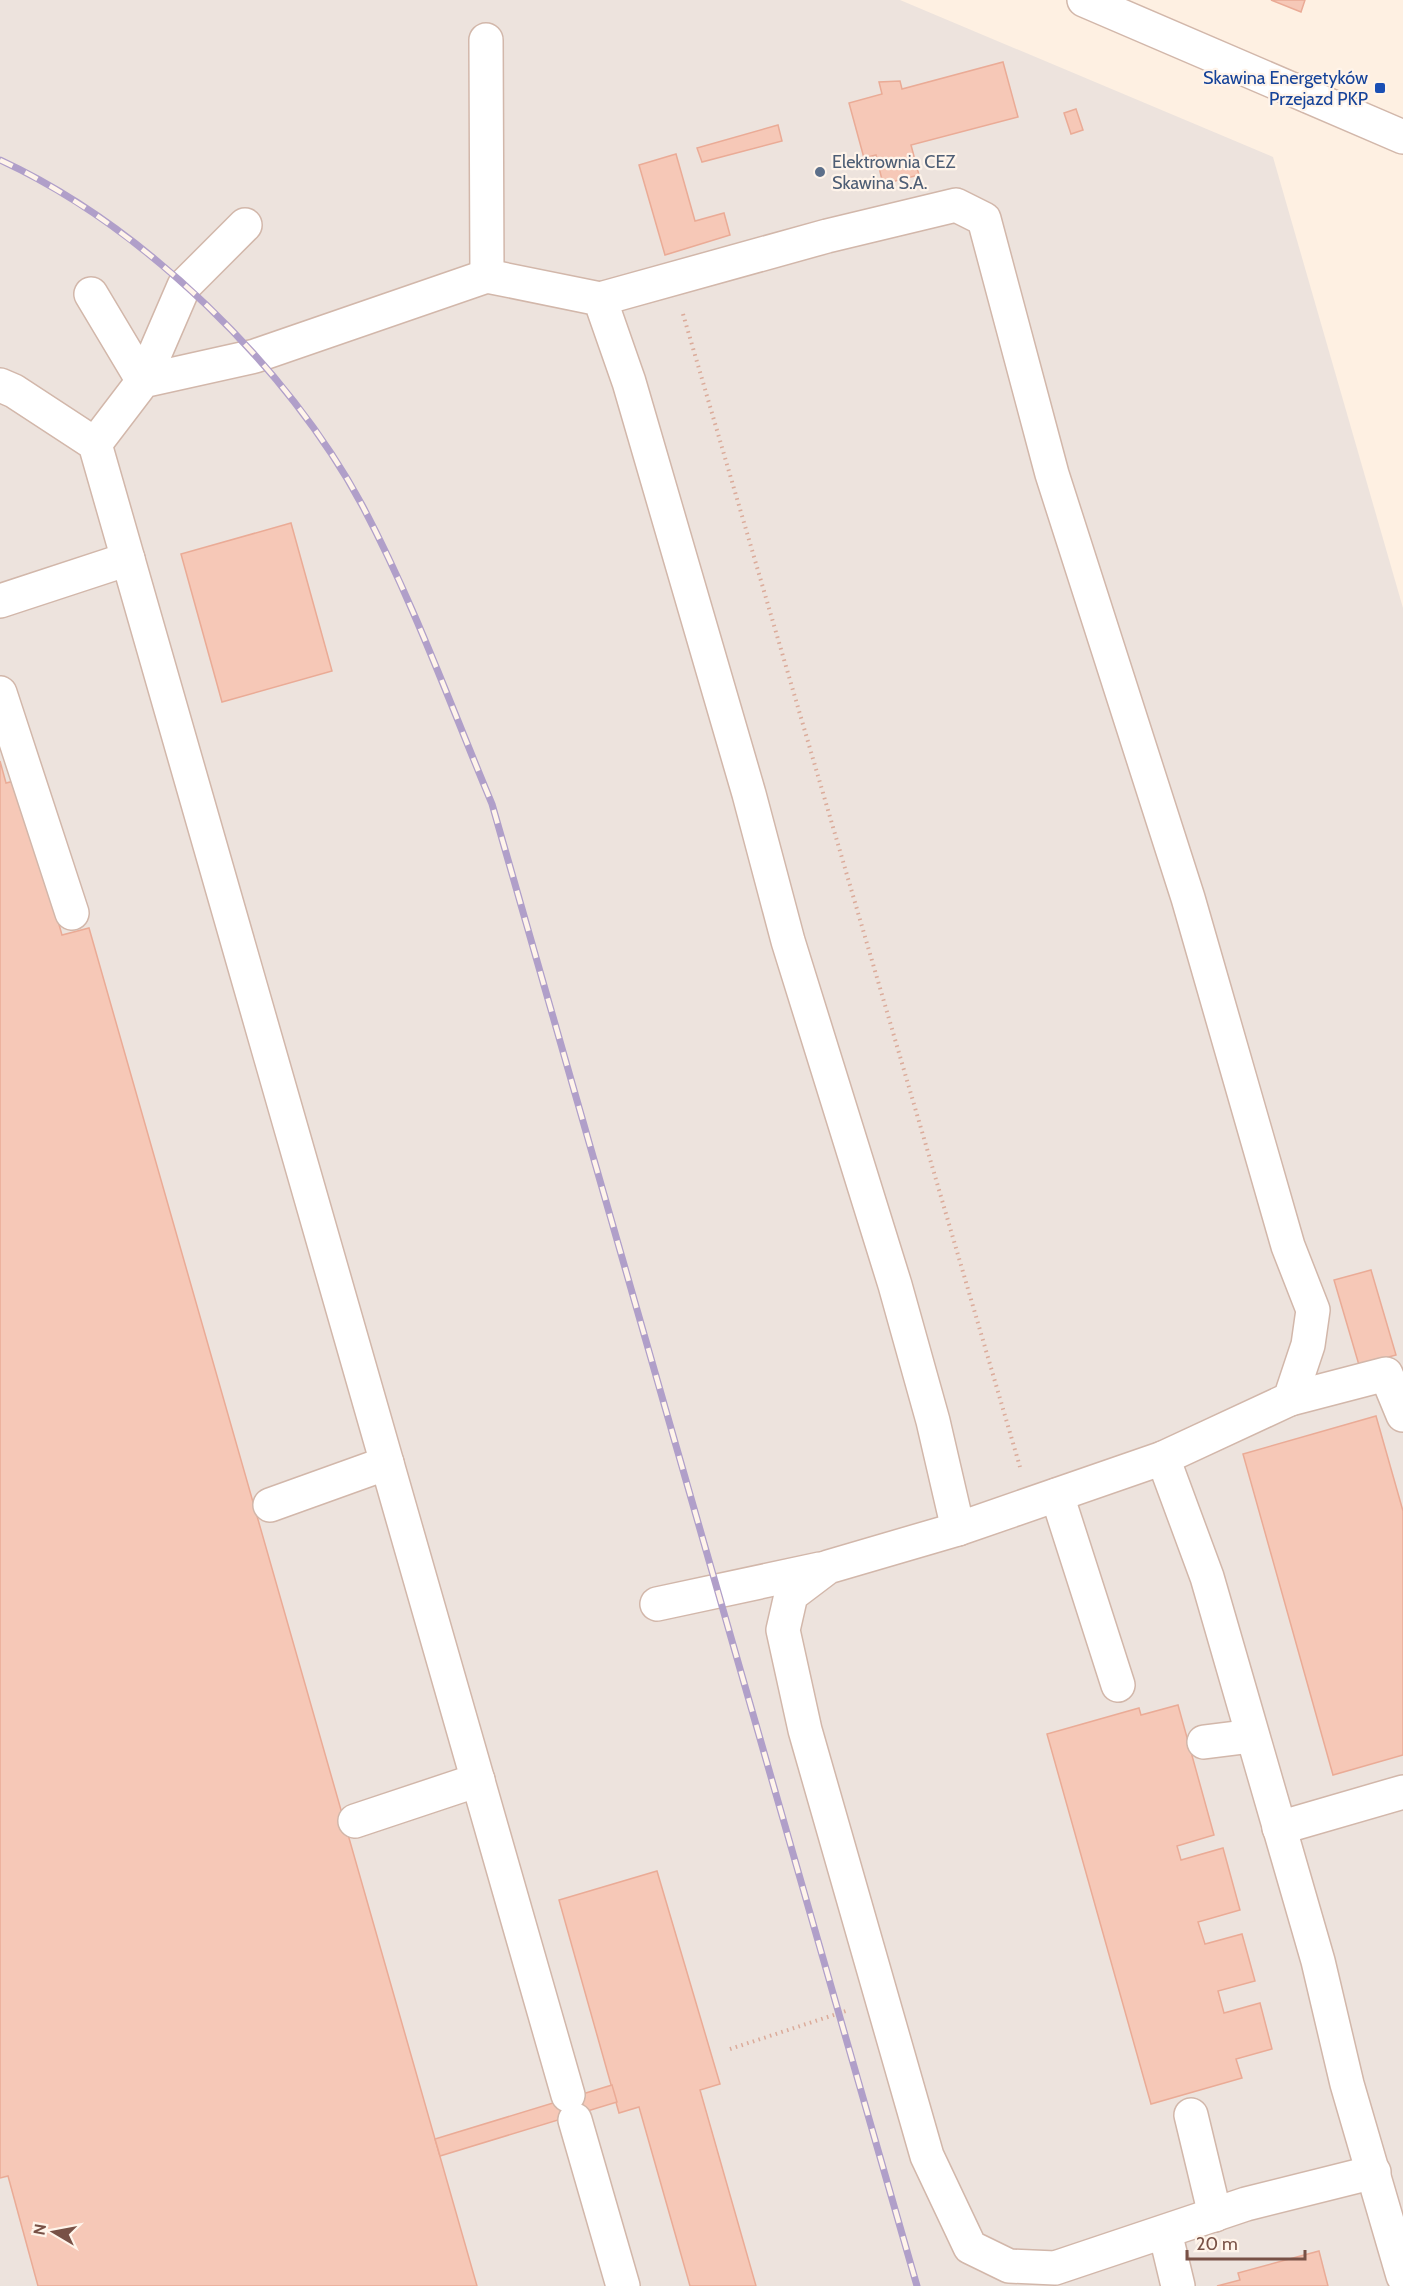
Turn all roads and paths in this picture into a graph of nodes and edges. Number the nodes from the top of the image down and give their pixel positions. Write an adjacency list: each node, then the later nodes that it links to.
1 (1084, 0): 3 (street)
2 (486, 40): 5 (street)
3 (1403, 137)
4 (245, 225): 9 (street)
5 (487, 276): 8 (street); 9 (street)
6 (673, 279): 8 (street); 16 (street); 20 (path)
7 (91, 294): 9 (street)
8 (600, 299): 22 (street)
9 (143, 381): 11 (street)
10 (0, 385): 11 (street)
11 (95, 444): 12 (street)
12 (128, 559): 13 (street); 19 (street)
13 (0, 601)
14 (0, 693): 15 (street)
15 (72, 913)
16 (1290, 1399): 17 (street); 18 (street)
17 (1403, 1415)
18 (1163, 1458): 20 (street); 26 (street)
19 (387, 1463): 21 (street); 28 (street)
20 (1044, 1499): 22 (street); 25 (street)
21 (270, 1505)
22 (958, 1529): 23 (street)
23 (828, 1567): 24 (street); 32 (street)
24 (657, 1605)
25 (1118, 1685)
26 (1252, 1736): 27 (street); 31 (street)
27 (1204, 1742)
28 (478, 1780): 30 (street); 39 (street)
29 (1403, 1792): 31 (street)
30 (355, 1821)
31 (1279, 1828): 35 (street)
32 (883, 1996): 33 (path); 37 (street)
33 (730, 2049)
34 (1191, 2115): 36 (street)
35 (1374, 2172): 36 (street); 38 (street)
36 (1215, 2215): 37 (street)
37 (1166, 2232): 40 (street)
38 (1403, 2276)
39 (623, 2286)
40 (1179, 2286)

